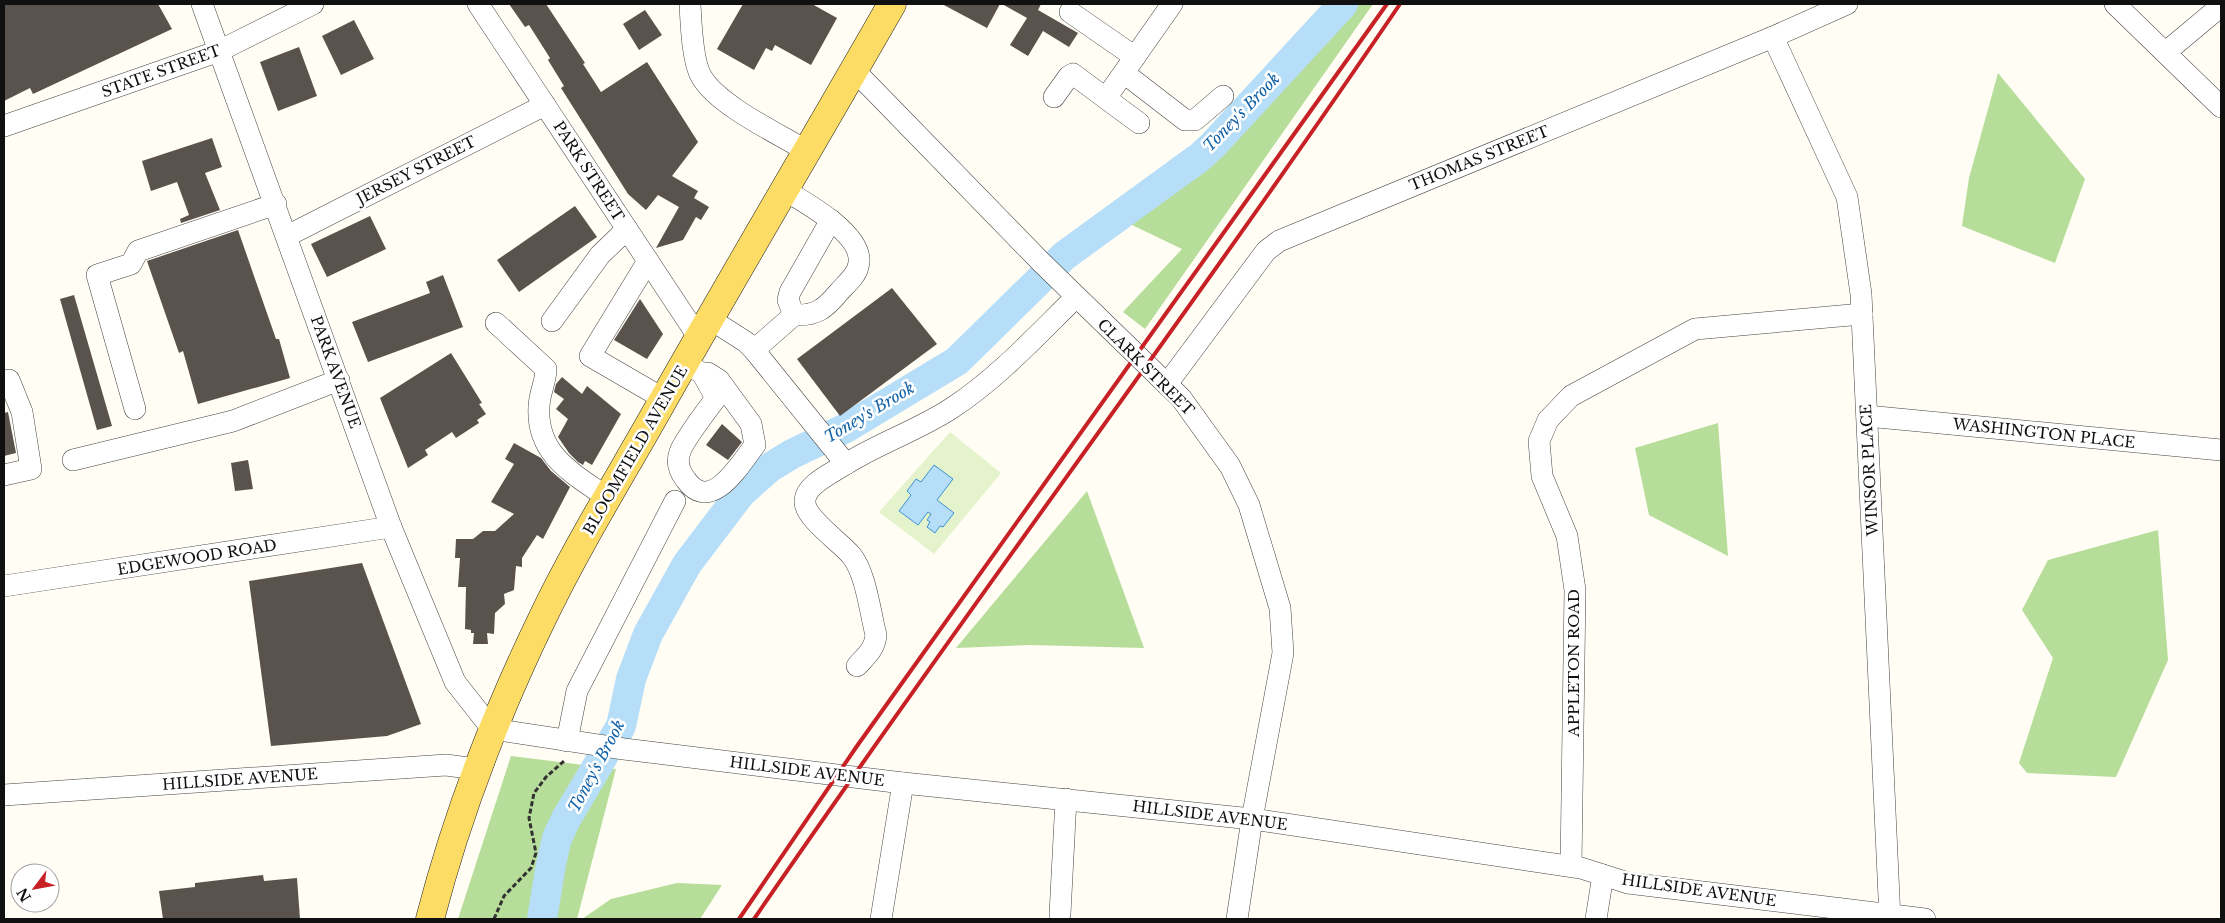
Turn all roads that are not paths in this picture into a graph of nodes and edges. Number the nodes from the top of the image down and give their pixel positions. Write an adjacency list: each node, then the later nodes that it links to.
1 (202, 4): 12 (street, PARK AVENUE)
2 (313, 4): 12 (street, STATE STREET)
3 (478, 4): 19 (street, PARK STREET)
4 (690, 4): 23 (street)
5 (892, 4): 15 (main road, BLOOMFIELD AVENUE)
6 (1847, 4): 11 (street, THOMAS STREET)
7 (2115, 4): 13 (street)
8 (1165, 6): 14 (street)
9 (2221, 6): 13 (street)
10 (1070, 12): 14 (street)
11 (1773, 37): 31 (street, WINSOR PLACE); 40 (street, THOMAS STREET)
12 (219, 51): 22 (street, STATE STREET); 25 (street, PARK AVENUE)
13 (2166, 52): 20 (street)
14 (1130, 64): 16 (street); 18 (street)
15 (854, 70): 23 (main road, BLOOMFIELD AVENUE); 30 (street, CLARK STREET)
16 (1223, 96)
17 (1054, 97): 18 (street)
18 (1106, 98): 21 (street)
19 (545, 104): 27 (street, PARK STREET); 28 (street, JERSEY STREET)
20 (2221, 107)
21 (1139, 123)
22 (4, 126)
23 (807, 151): 24 (main road, BLOOMFIELD AVENUE)
24 (784, 190): 26 (street); 35 (main road, BLOOMFIELD AVENUE)
25 (276, 204): 28 (street, PARK AVENUE); 42 (street)
26 (831, 220): 32 (street); 32 (street)
27 (627, 229): 29 (street, PARK STREET); 33 (street)
28 (287, 236): 38 (street, PARK AVENUE)
29 (648, 261): 35 (street, PARK STREET); 41 (street)
30 (1076, 297): 40 (street, CLARK STREET); 46 (street)
31 (1862, 314): 43 (street, WINSOR PLACE); 60 (street, APPLETON ROAD)
32 (794, 316): 36 (street)
33 (552, 321)
34 (496, 323): 48 (street)
35 (704, 328): 36 (street); 37 (main road, BLOOMFIELD AVENUE)
36 (754, 350): 46 (street)
37 (693, 368): 37 (street); 41 (main road, BLOOMFIELD AVENUE)
38 (339, 380): 45 (street); 50 (street, PARK AVENUE)
39 (4, 381): 47 (street)
40 (1167, 384): 59 (street, CLARK STREET)
41 (664, 399): 48 (main road, BLOOMFIELD AVENUE)
42 (135, 409)
43 (1867, 416): 44 (street, WASHINGTON PLACE); 63 (street, WINSOR PLACE)
44 (2221, 450)
45 (73, 460)
46 (846, 464): 52 (street)
47 (4, 475)
48 (608, 498): 53 (main road, BLOOMFIELD AVENUE)
49 (675, 500): 54 (street)
50 (391, 527): 51 (street, EDGEWOOD ROAD); 53 (street, PARK AVENUE)
51 (4, 586)
52 (857, 666)
53 (492, 729): 54 (street, HILLSIDE AVENUE); 55 (main road, BLOOMFIELD AVENUE)
54 (572, 748): 56 (street, HILLSIDE AVENUE)
55 (476, 769): 57 (street, HILLSIDE AVENUE); 64 (main road, BLOOMFIELD AVENUE)
56 (903, 783): 58 (street, HILLSIDE AVENUE); 65 (street)
57 (4, 795)
58 (1066, 799): 59 (street, HILLSIDE AVENUE); 62 (street)
59 (1252, 819): 60 (street, HILLSIDE AVENUE); 66 (street, CLARK STREET)
60 (1571, 866): 61 (street, HILLSIDE AVENUE)
61 (1603, 875): 63 (street, HILLSIDE AVENUE); 67 (street)
62 (1060, 914)
63 (1890, 918): 68 (street, HILLSIDE AVENUE)
64 (430, 919)
65 (881, 919)
66 (1237, 919)
67 (1596, 919)
68 (1925, 919)

